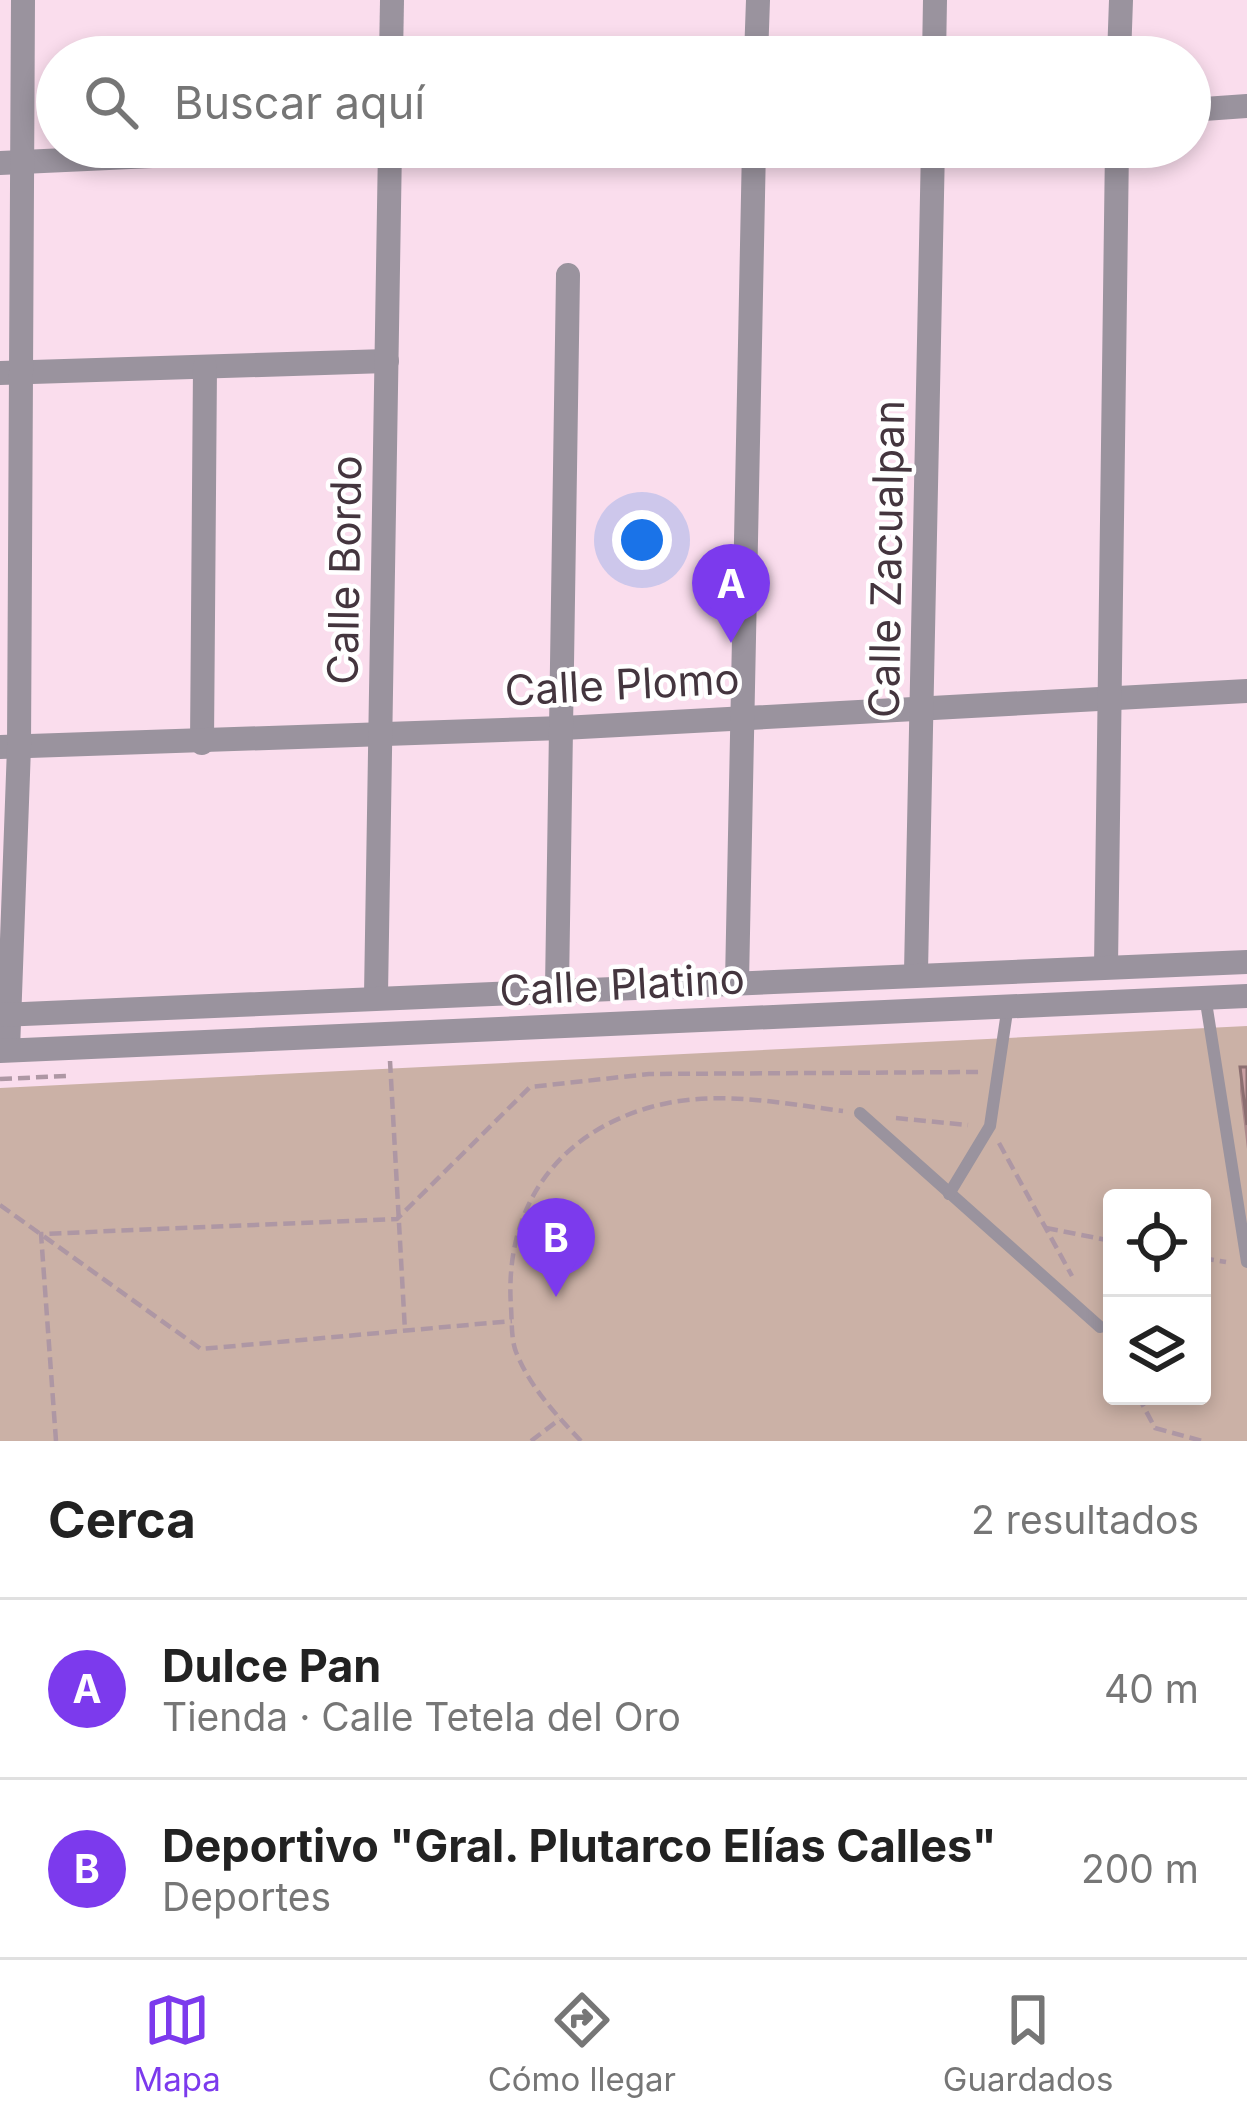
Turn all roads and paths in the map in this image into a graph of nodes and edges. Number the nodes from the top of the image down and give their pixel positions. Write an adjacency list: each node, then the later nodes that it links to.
1 (23, 0): 12 (street)
2 (392, 0): 6 (street)
3 (758, 0): 7 (street)
4 (935, 0): 8 (street)
5 (1120, 0): 9 (street)
6 (392, 36)
7 (757, 36)
8 (934, 36)
9 (1119, 36)
10 (1247, 106): 11 (street)
11 (1211, 109)
12 (10, 163): 20 (street)
13 (390, 168): 18 (street, Calle Bordo)
14 (753, 168): 24 (street)
15 (933, 168): 23 (street, Calle Zacualpan)
16 (1118, 168): 22 (street)
17 (568, 274): 25 (street)
18 (388, 361): 19 (street); 26 (street, Calle Bordo)
19 (205, 367): 20 (street); 27 (street)
20 (10, 373): 28 (street)
21 (1247, 691): 22 (street, Calle Plomo)
22 (1109, 698): 23 (street, Calle Plomo); 30 (street)
23 (922, 709): 24 (street, Calle Plomo); 31 (street, Calle Zacualpan)
24 (740, 717): 25 (street, Calle Plomo); 32 (street)
25 (563, 728): 26 (street, Calle Plomo); 33 (street)
26 (380, 735): 27 (street, Calle Plomo); 34 (street, Calle Bordo)
27 (202, 743): 28 (street, Calle Plomo)
28 (9, 747): 38 (street)
29 (1247, 962): 30 (street, Calle Platino)
30 (1106, 967): 31 (street, Calle Platino)
31 (916, 972): 32 (street, Calle Platino)
32 (737, 982): 33 (street, Calle Platino)
33 (557, 988): 34 (street, Calle Platino)
34 (376, 995): 38 (street, Calle Platino)
35 (1205, 996): 36 (street, Calle Platino); 37 (street, Calle Platino); 51 (lane)
36 (1247, 996)
37 (1008, 1005): 39 (street, Calle Platino); 41 (lane)
38 (4, 1014): 39 (street)
39 (4, 1051)
40 (390, 1059): 46 (path)
41 (998, 1072): 43 (lane); 46 (path)
42 (860, 1113): 43 (path); 44 (lane); 53 (path)
43 (990, 1126): 44 (lane); 47 (path)
44 (949, 1195): 54 (lane)
45 (0, 1205): 48 (path)
46 (398, 1219): 48 (path); 55 (path)
47 (1046, 1228): 49 (path); 52 (path)
48 (40, 1234): 55 (path); 58 (path)
49 (1103, 1239)
50 (1211, 1259): 51 (path)
51 (1247, 1264)
52 (1078, 1288)
53 (512, 1321): 55 (path); 57 (path)
54 (1100, 1327)
55 (405, 1330)
56 (1143, 1405): 61 (path)
57 (560, 1419): 59 (path); 60 (path)
58 (56, 1441)
59 (531, 1441)
60 (581, 1441)
61 (1202, 1441)

